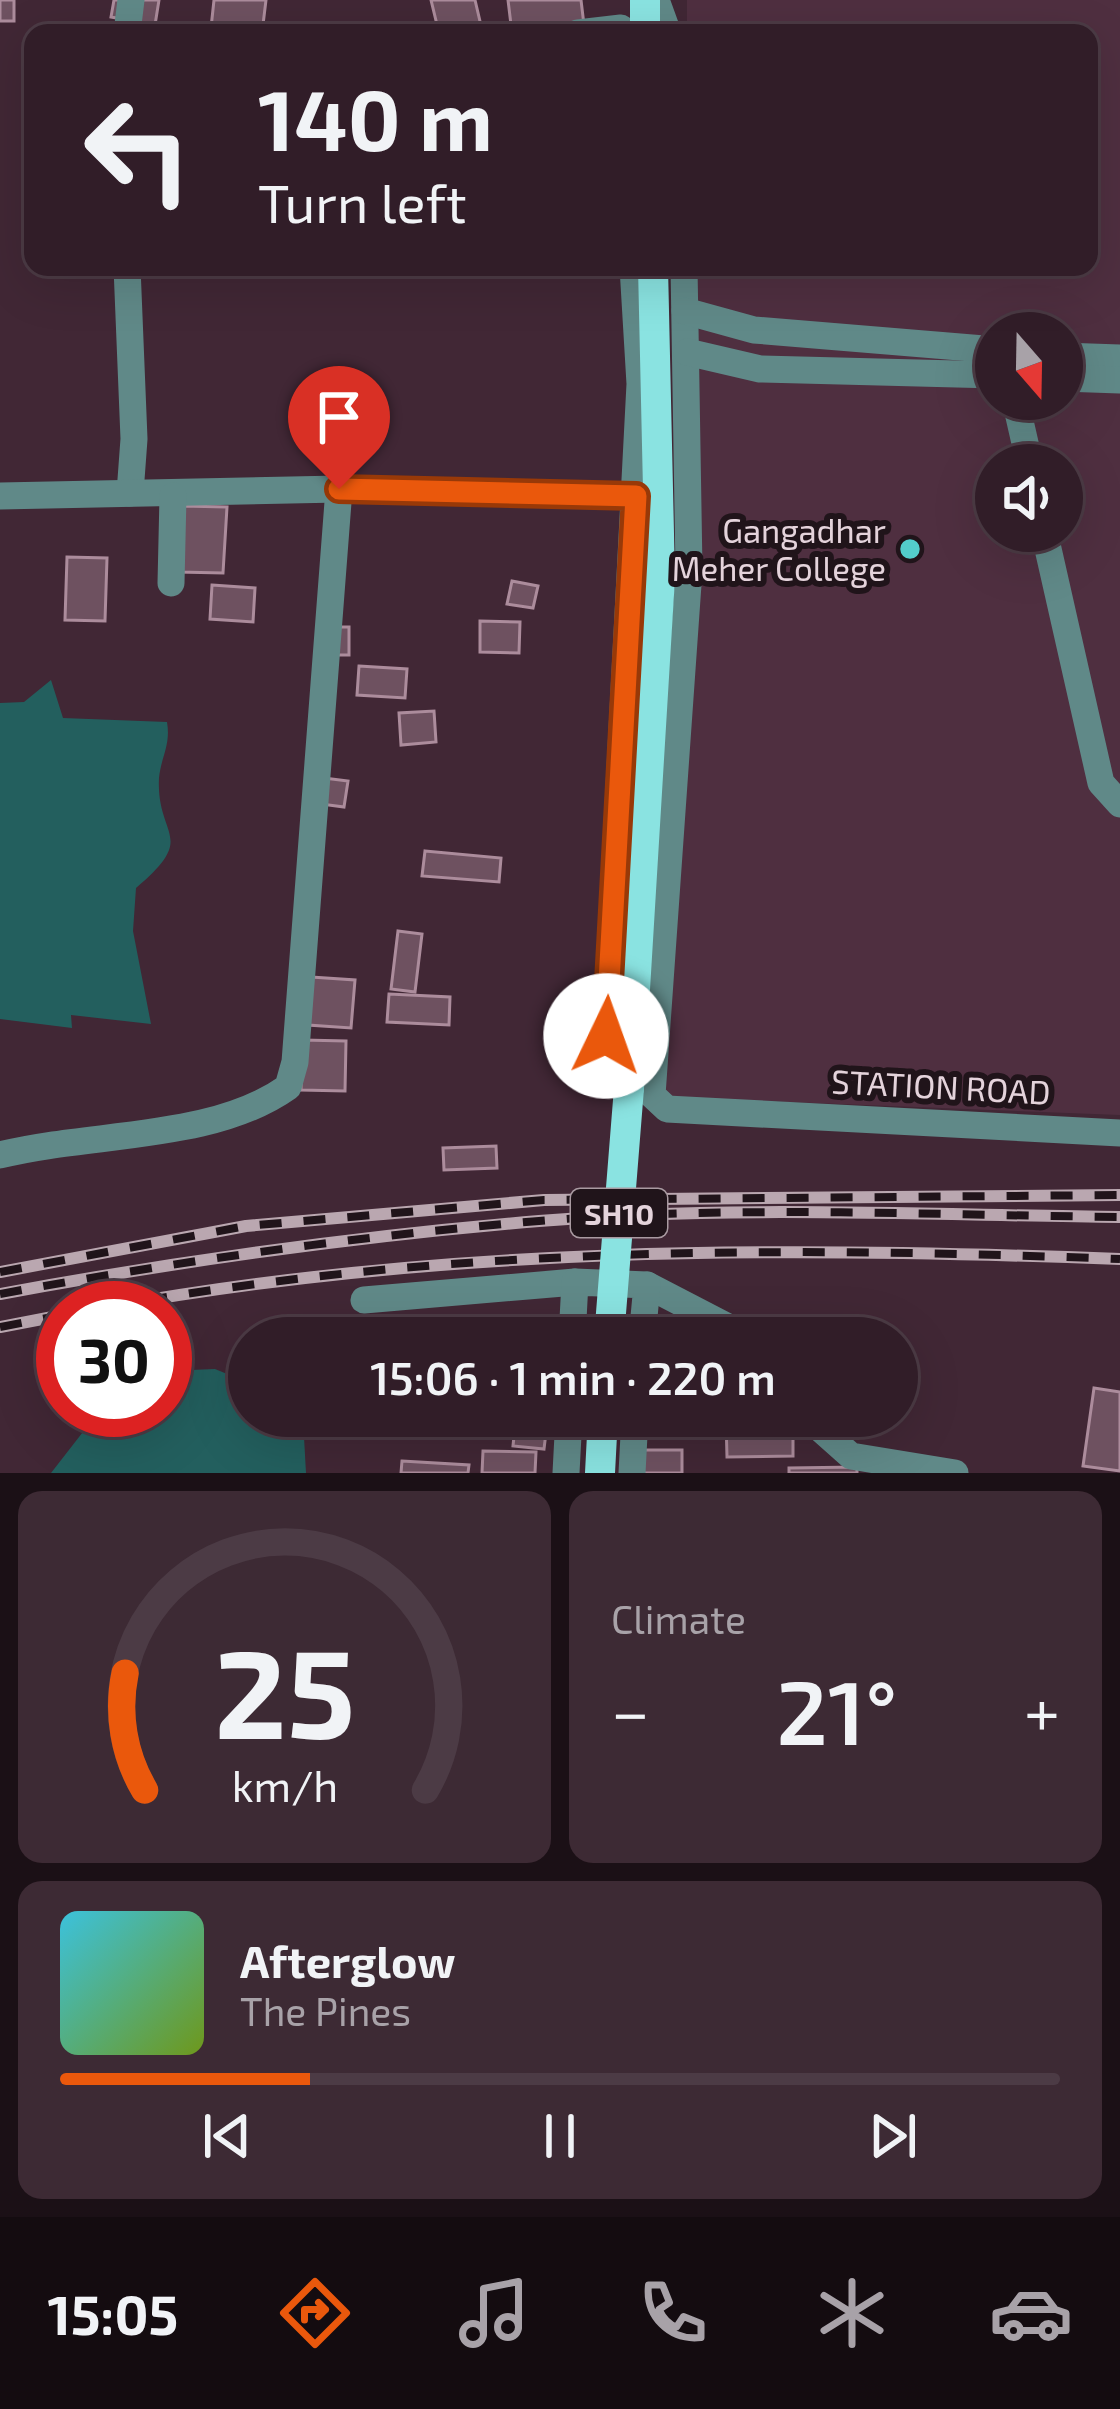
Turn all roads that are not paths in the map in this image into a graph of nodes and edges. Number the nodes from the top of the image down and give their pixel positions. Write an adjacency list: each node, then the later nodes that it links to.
1 (127, 276): 14 (street)
2 (634, 276): 17 (street)
3 (652, 276): 28 (main road, SH10, bridge)
4 (684, 276): 5 (street)
5 (685, 311): 6 (street); 7 (street)
6 (975, 348)
7 (687, 352): 10 (street); 22 (street, STATION ROAD)
8 (1083, 357): 9 (street)
9 (1120, 358)
10 (975, 374)
11 (1083, 379): 12 (street)
12 (1120, 380)
13 (339, 489): 16 (street); 17 (street); 23 (street)
14 (130, 493): 15 (street); 16 (street)
15 (0, 496)
16 (172, 496): 19 (street)
17 (636, 496): 21 (street)
18 (1049, 552): 20 (street)
19 (171, 583)
20 (1120, 804)
21 (606, 1036)
22 (1120, 1133)
23 (0, 1155)
24 (575, 1282): 25 (street); 26 (street); 27 (street)
25 (647, 1285): 29 (street); 30 (street)
26 (364, 1300)
27 (573, 1317)
28 (610, 1317)
29 (644, 1317)
30 (709, 1317)
31 (568, 1437): 35 (street)
32 (602, 1437): 36 (main road)
33 (634, 1437): 37 (street)
34 (830, 1437): 38 (street)
35 (566, 1473)
36 (600, 1473)
37 (632, 1473)
38 (955, 1473)

